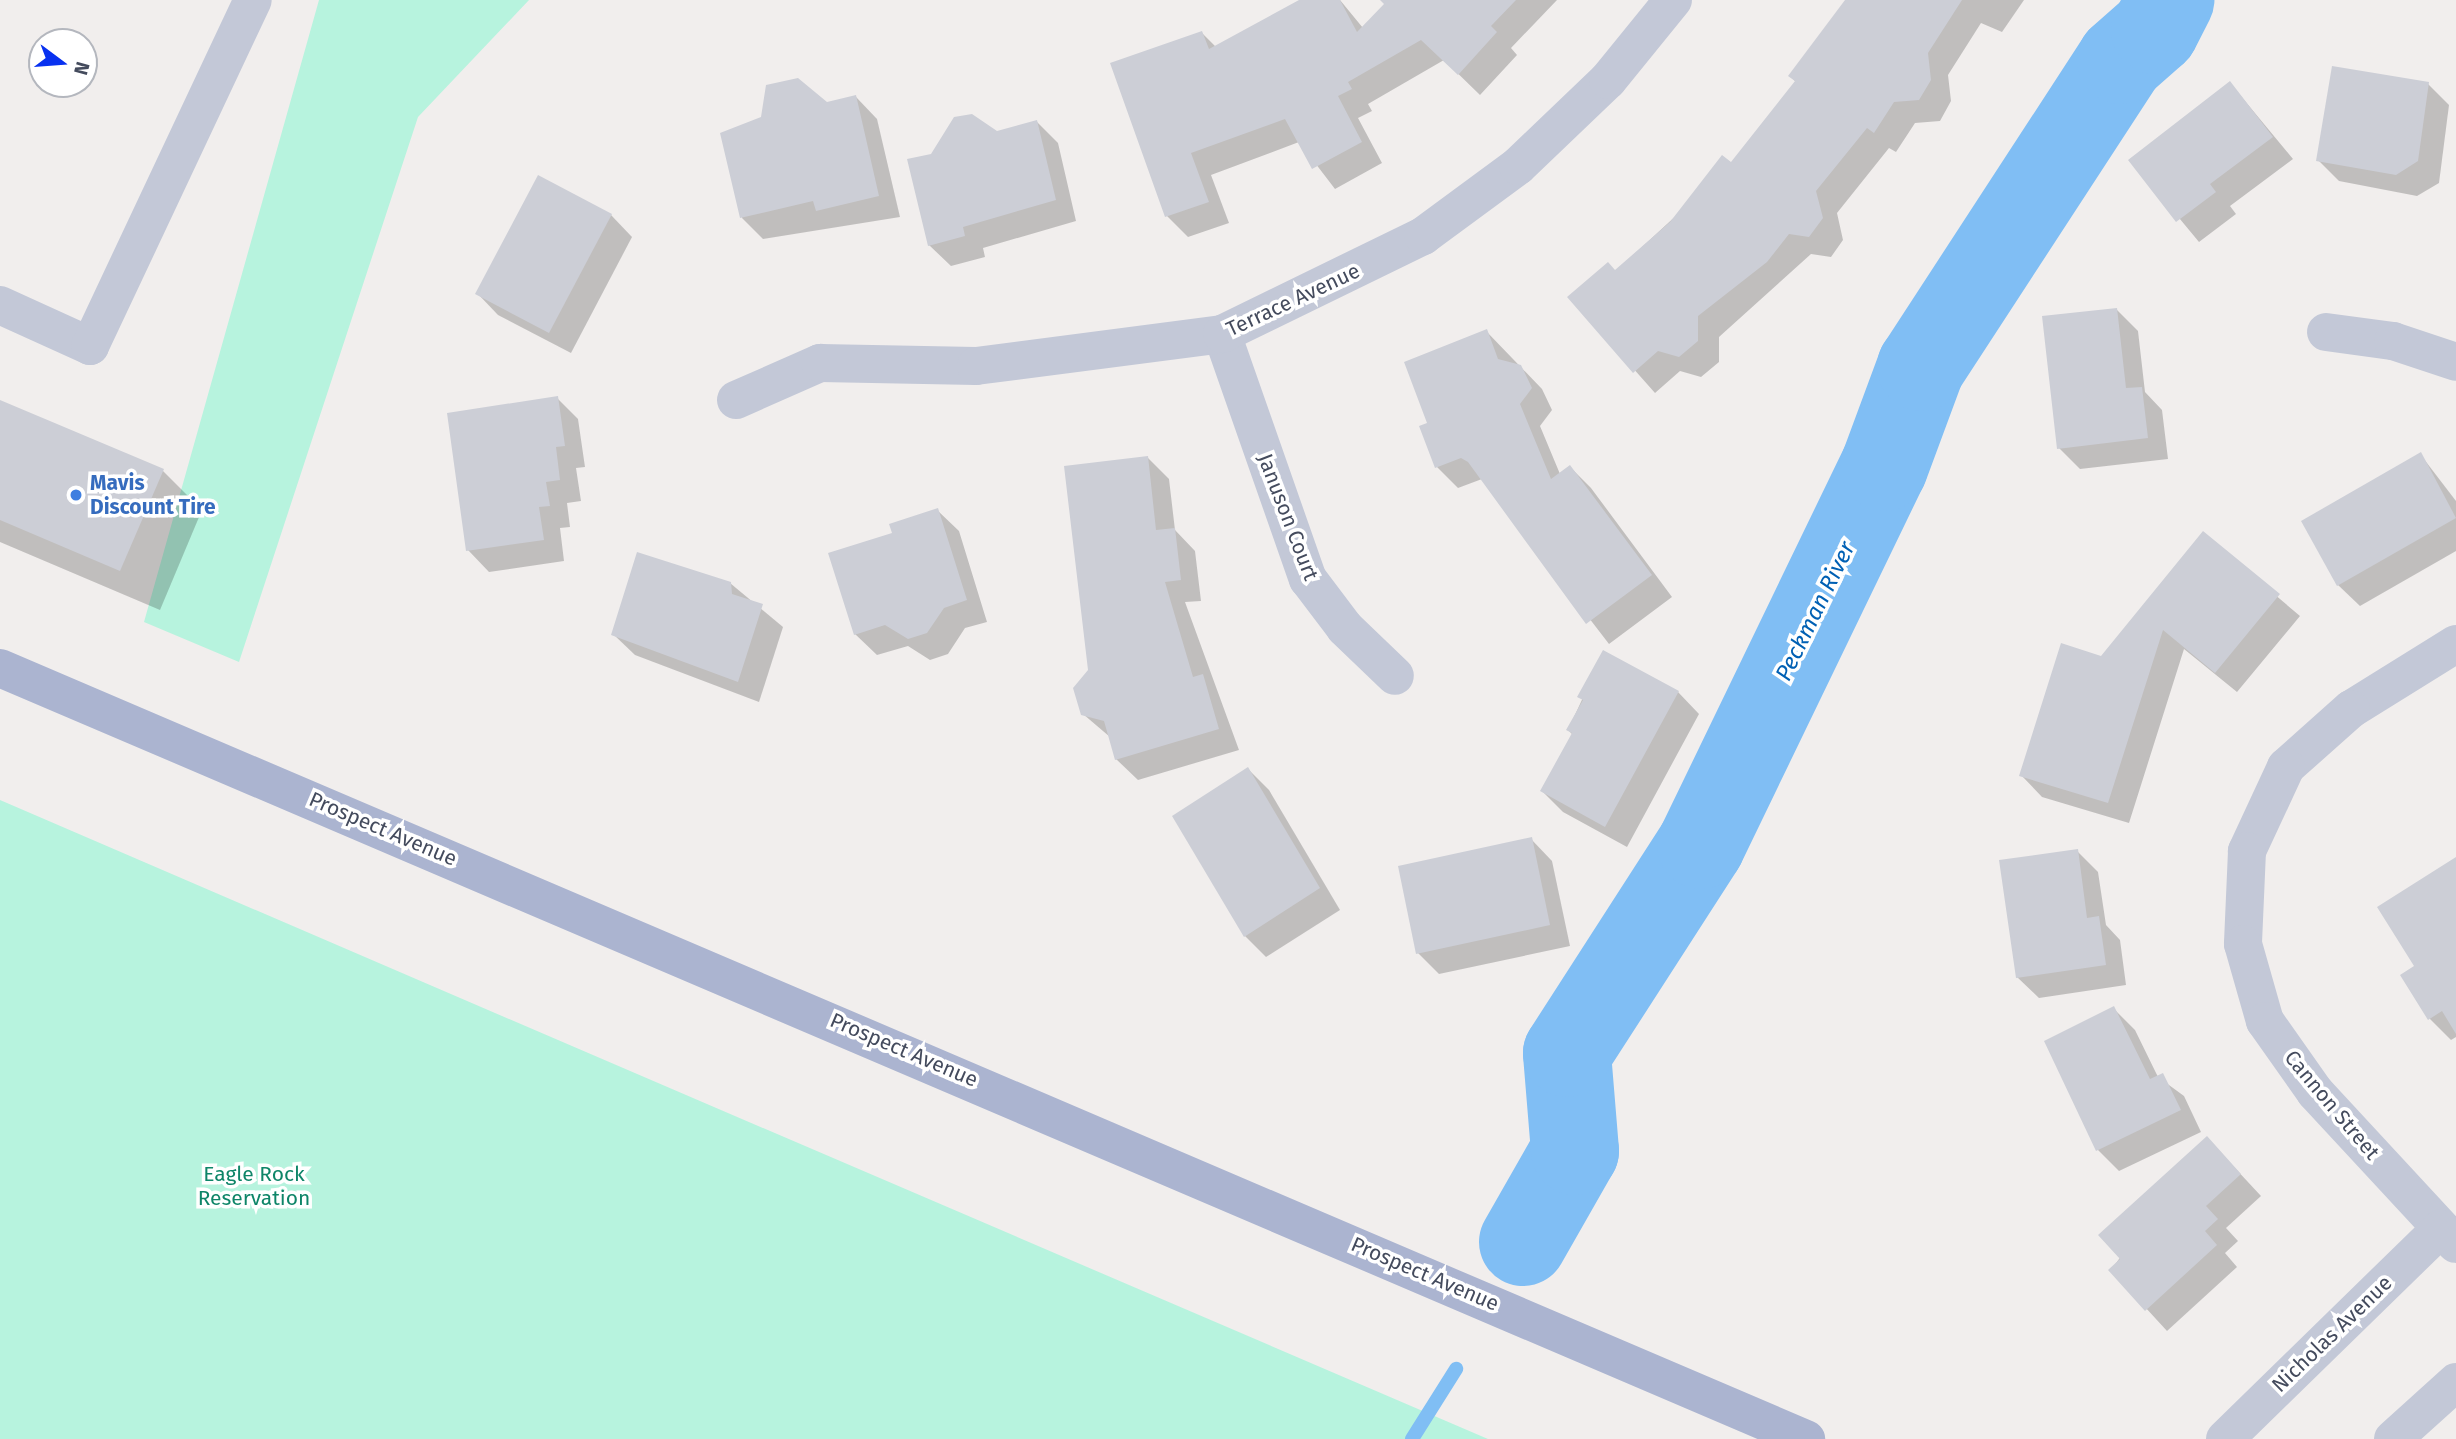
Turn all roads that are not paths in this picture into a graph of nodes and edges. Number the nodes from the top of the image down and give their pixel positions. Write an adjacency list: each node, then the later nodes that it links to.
1 (253, 0): 3 (street)
2 (1672, 0): 5 (street, Terrace Avenue)
3 (0, 305)
4 (2326, 332): 6 (street)
5 (1222, 334): 7 (street, Terrace Avenue); 10 (street, Januson Court)
6 (2456, 362)
7 (736, 400)
8 (2456, 644): 11 (street, Cannon Street)
9 (0, 668): 13 (main road, Prospect Avenue)
10 (1395, 676)
11 (2448, 1236): 14 (street, Nicholas Avenue)
12 (2456, 1382): 15 (street)
13 (1806, 1439)
14 (2225, 1439)
15 (2393, 1439)

